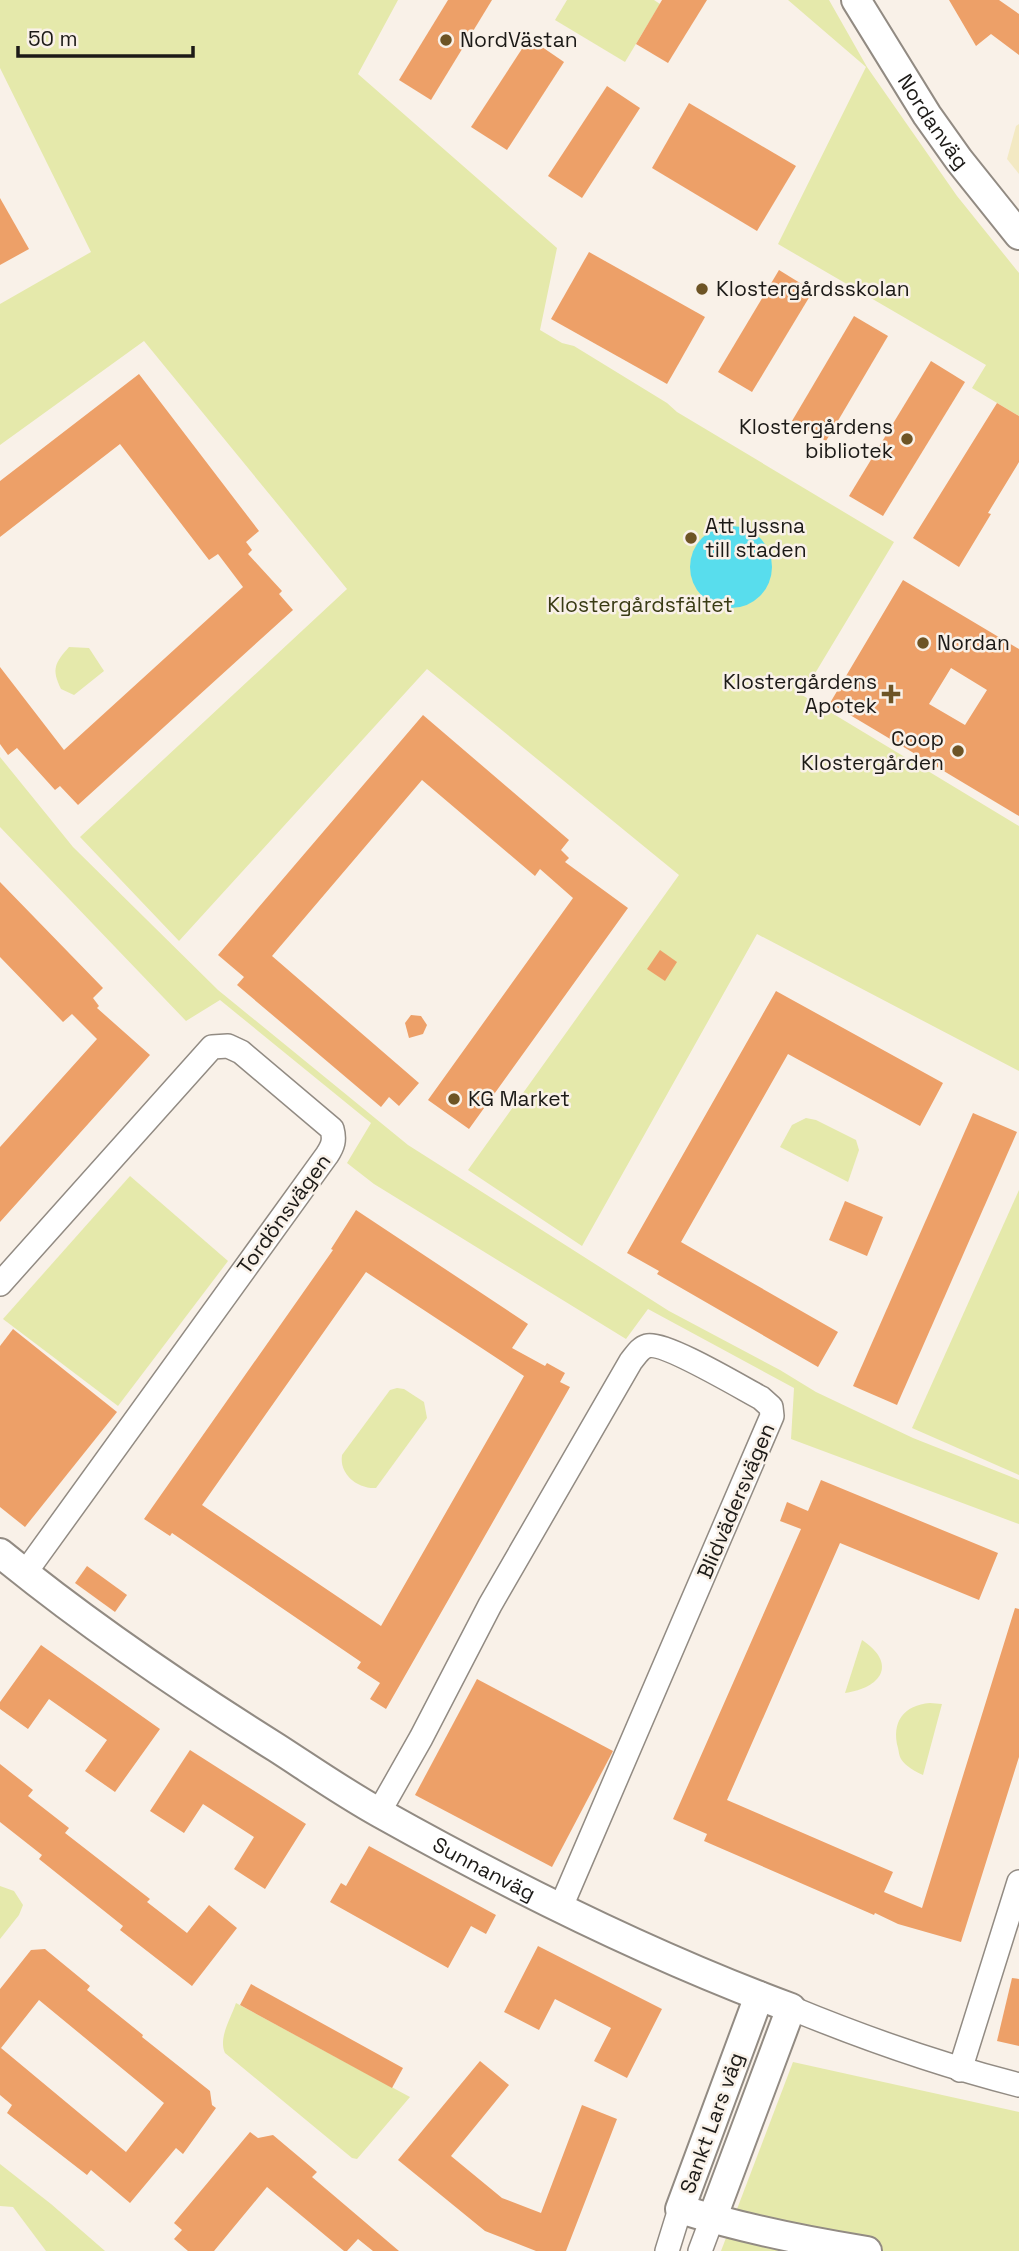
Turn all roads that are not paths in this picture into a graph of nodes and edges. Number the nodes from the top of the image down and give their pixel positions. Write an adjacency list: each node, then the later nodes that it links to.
1 (856, 0): 2 (street, Nordanväg)
2 (1019, 235)
3 (0, 1284): 5 (street, Tordönsvägen)
4 (0, 1553): 5 (street, Sunnanväg)
5 (25, 1573): 6 (street, Sunnanväg)
6 (379, 1812): 8 (street, Sunnanväg); 8 (street, Blidvädersvägen)
7 (1019, 1882): 11 (street)
8 (560, 1909): 9 (street, Sunnanväg)
9 (759, 1996): 10 (street, Sunnanväg); 13 (street, Sankt Lars väg)
10 (790, 2008): 11 (street, Sunnanväg); 14 (street, Sankt Lars väg)
11 (960, 2070): 12 (street, Sunnanväg)
12 (1019, 2085)
13 (680, 2209): 14 (street); 15 (street, Sankt Lars väg)
14 (712, 2219): 16 (street, Sankt Lars väg); 17 (street)
15 (667, 2251)
16 (700, 2251)
17 (867, 2251)

